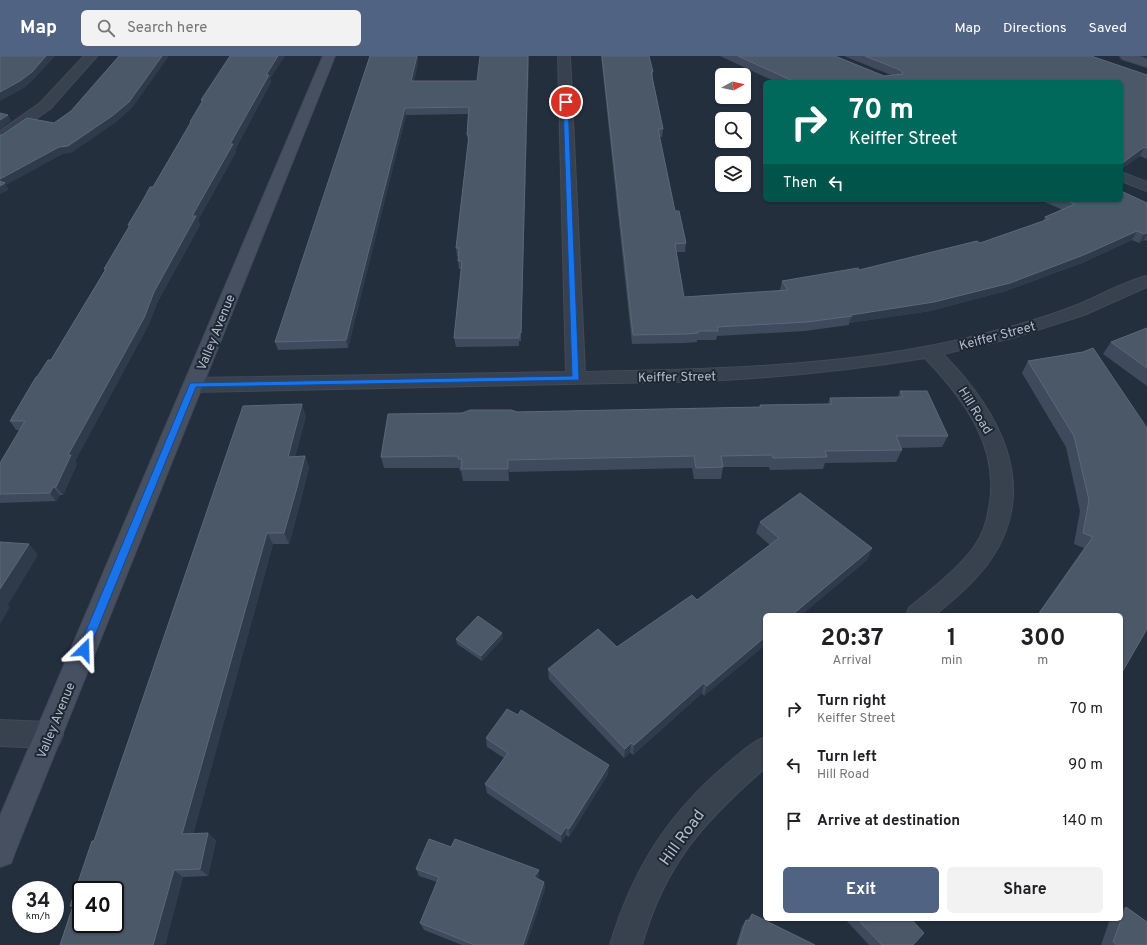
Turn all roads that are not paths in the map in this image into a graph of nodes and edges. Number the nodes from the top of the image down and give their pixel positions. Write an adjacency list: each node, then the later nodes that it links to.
1 (91, 56): 6 (street)
2 (329, 56): 12 (street, Valley Avenue)
3 (564, 56): 11 (street)
4 (1126, 56): 5 (street)
5 (1147, 63)
6 (0, 137)
7 (1123, 177): 8 (street)
8 (1147, 187)
9 (1147, 281): 10 (street, Keiffer Street)
10 (930, 352): 11 (street, Keiffer Street); 13 (street, Hill Road)
11 (576, 378): 12 (street, Keiffer Street)
12 (193, 385): 15 (street, Valley Avenue)
13 (920, 613)
14 (0, 733): 15 (street)
15 (49, 735): 17 (street, Valley Avenue)
16 (763, 752): 18 (street, Hill Road)
17 (0, 852)
18 (626, 945)

